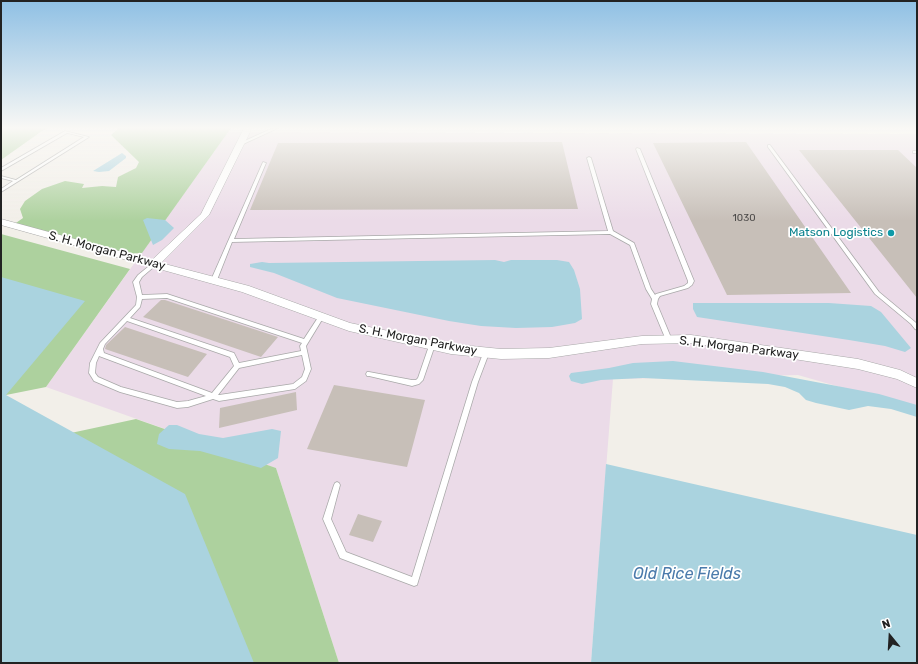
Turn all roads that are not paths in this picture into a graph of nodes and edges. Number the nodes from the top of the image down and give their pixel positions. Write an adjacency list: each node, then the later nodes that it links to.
1 (20, 159): 8 (lane)
2 (52, 159): 10 (lane)
3 (233, 159): 15 (street)
4 (589, 159): 13 (lane)
5 (642, 159): 18 (lane)
6 (779, 159): 21 (lane)
7 (264, 163): 14 (lane)
8 (1, 170)
9 (1, 177): 10 (lane)
10 (17, 181): 11 (lane)
11 (1, 191)
12 (1, 222): 15 (street, S. H. Morgan Parkway)
13 (611, 232): 14 (lane); 18 (lane)
14 (230, 241): 16 (lane)
15 (154, 264): 16 (street, S. H. Morgan Parkway); 17 (lane)
16 (214, 280): 19 (street, S. H. Morgan Parkway)
17 (140, 297): 20 (lane); 23 (lane)
18 (655, 299): 22 (lane)
19 (321, 317): 23 (lane); 24 (street, S. H. Morgan Parkway)
20 (126, 319): 25 (lane); 28 (lane)
21 (917, 328)
22 (669, 340): 27 (street, S. H. Morgan Parkway); 30 (street, S. H. Morgan Parkway)
23 (305, 342): 26 (lane)
24 (432, 345): 27 (street, S. H. Morgan Parkway); 29 (lane)
25 (100, 350): 31 (lane); 31 (lane)
26 (305, 352): 28 (lane); 31 (lane)
27 (486, 353): 32 (lane)
28 (237, 366): 31 (lane)
29 (369, 374)
30 (917, 383)
31 (213, 396)
32 (338, 484)

